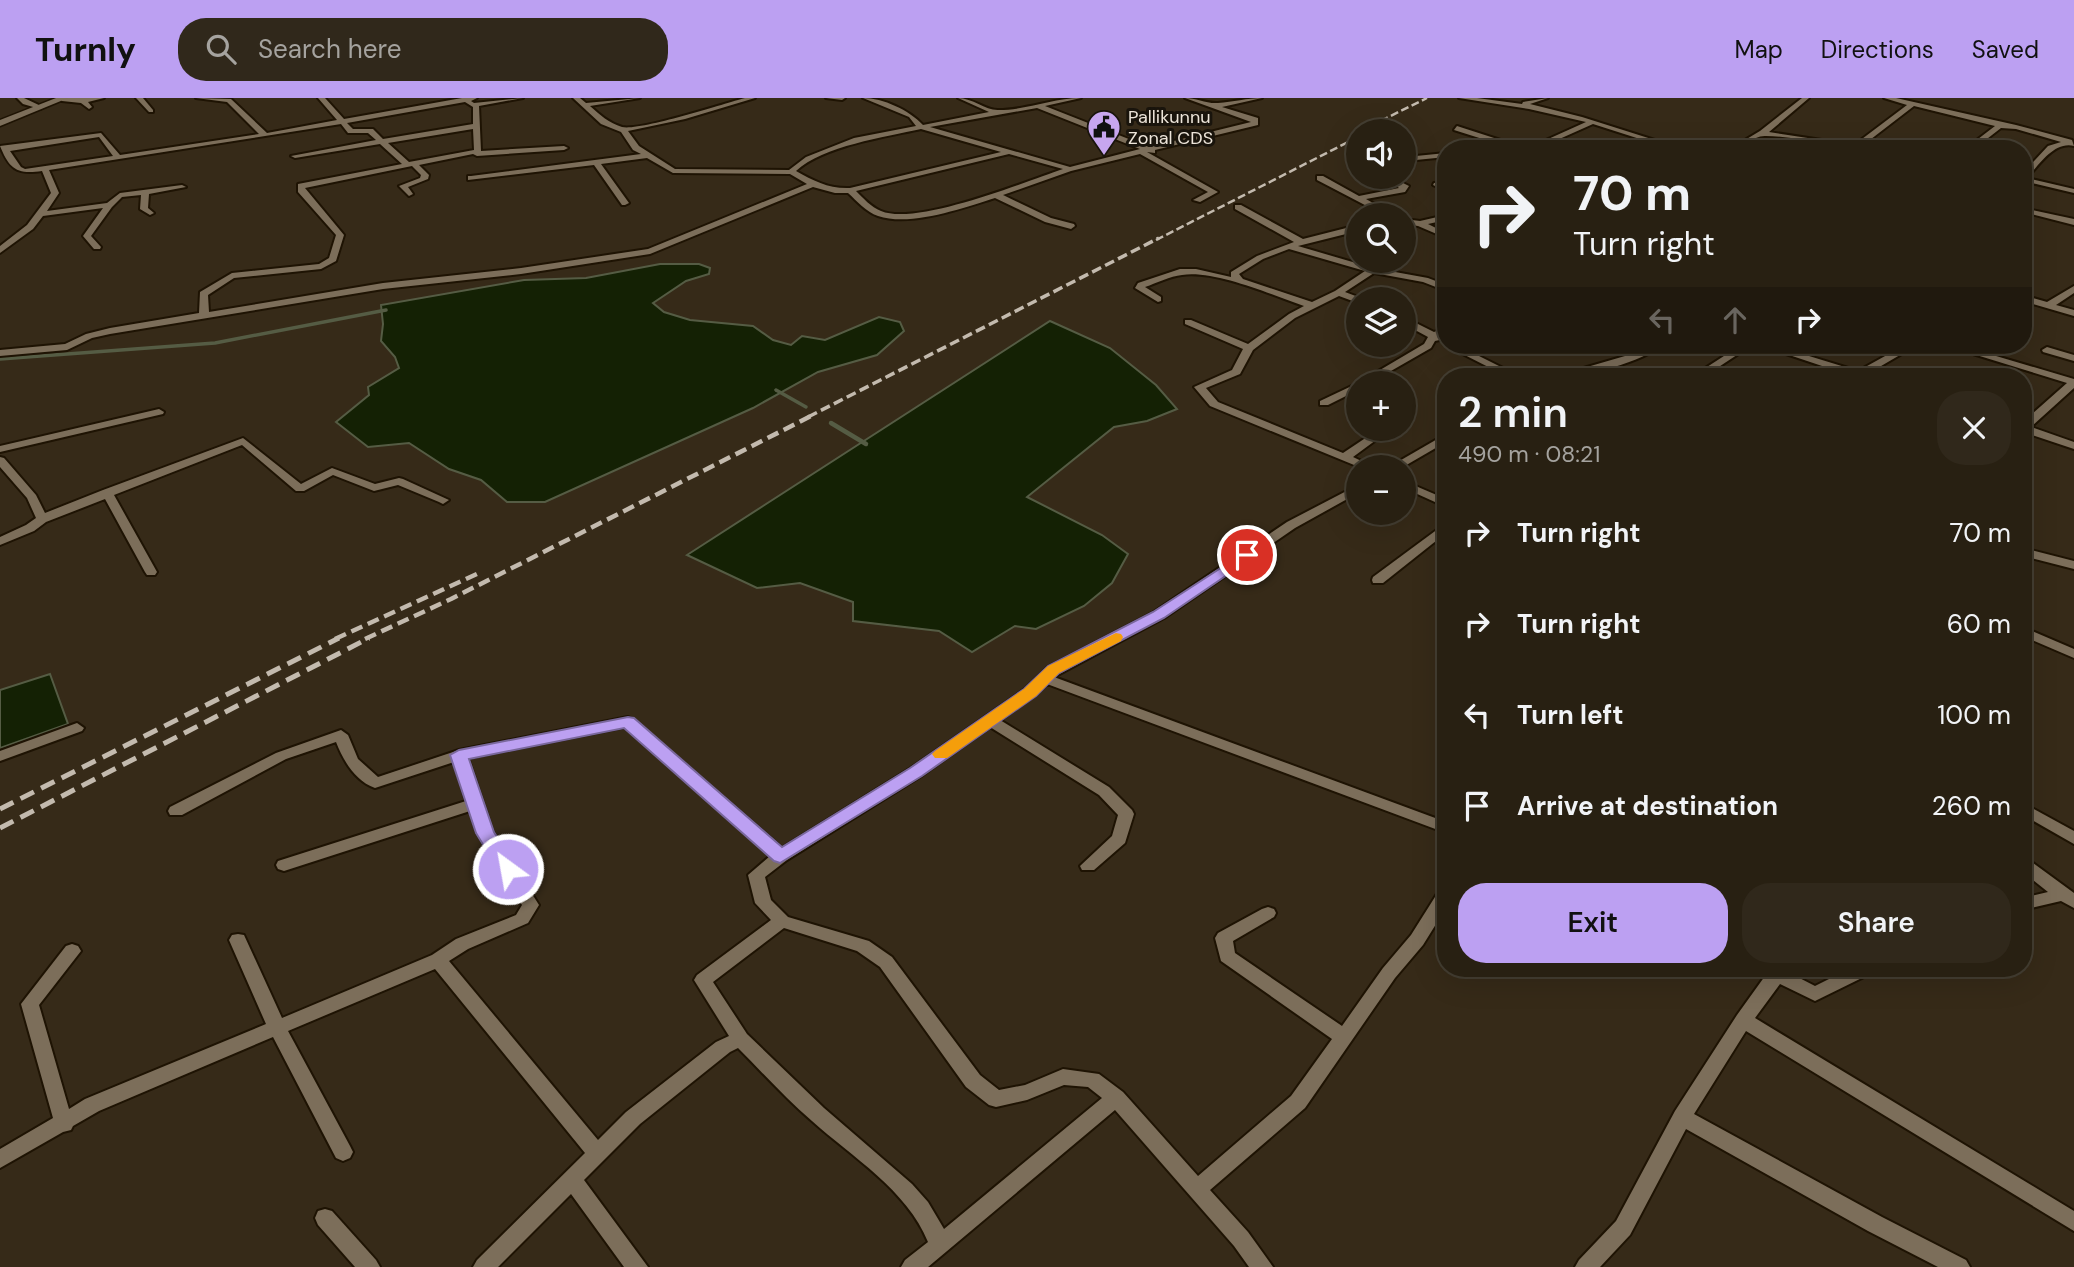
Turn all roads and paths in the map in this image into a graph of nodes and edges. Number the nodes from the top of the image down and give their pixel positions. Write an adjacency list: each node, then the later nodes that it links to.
1 (20, 98): 27 (street)
2 (63, 98): 3 (street); 27 (main road)
3 (101, 98)
4 (139, 98): 29 (street)
5 (199, 98): 40 (street)
6 (321, 98): 31 (street)
7 (520, 98): 22 (street)
8 (576, 98): 24 (street)
9 (637, 98): 24 (street)
10 (752, 98): 38 (street)
11 (829, 98): 12 (street)
12 (842, 98)
13 (866, 98): 36 (street)
14 (961, 98): 30 (street)
15 (1078, 98): 25 (street)
16 (1188, 98): 26 (street)
17 (1259, 98): 26 (street)
18 (1462, 98): 28 (street)
19 (1545, 98): 28 (street)
20 (1805, 98): 39 (street)
21 (1887, 98): 23 (street)
22 (471, 101): 31 (street); 34 (street)
23 (1913, 104): 35 (street); 47 (street)
24 (584, 105): 38 (street)
25 (1036, 105): 30 (street); 53 (street)
26 (1214, 106): 53 (street)
27 (40, 107): 33 (main road)
28 (1529, 107): 32 (street)
29 (151, 111)
30 (994, 112): 36 (street)
31 (341, 121): 40 (street); 41 (street)
32 (1592, 122): 43 (street); 44 (street)
33 (0, 123)
34 (476, 126): 41 (street); 54 (street)
35 (2006, 126): 48 (street); 49 (street)
36 (921, 127): 52 (street); 65 (street)
37 (1457, 128): 42 (street)
38 (624, 130): 57 (street)
39 (1763, 133): 45 (street); 46 (street)
40 (265, 135): 55 (street)
41 (382, 140): 56 (street); 61 (street)
42 (1491, 140)
43 (1551, 140)
44 (1650, 140)
45 (1746, 140)
46 (1805, 140)
47 (1865, 140)
48 (1980, 140)
49 (2072, 142): 63 (street)
50 (3, 148): 55 (street); 62 (street)
51 (564, 148): 54 (street)
52 (1009, 152): 64 (street); 71 (street)
53 (1148, 152): 64 (street); 77 (street)
54 (477, 153): 60 (street); 61 (street)
55 (117, 156): 62 (street)
56 (295, 156)
57 (646, 156): 60 (street); 65 (street)
58 (1437, 156): 59 (street)
59 (1416, 158)
60 (596, 163): 78 (street)
61 (411, 165): 74 (street); 111 (street)
62 (44, 167): 84 (street)
63 (2032, 168)
64 (1070, 169): 75 (street)
65 (792, 172): 68 (street)
66 (1320, 177): 76 (street)
67 (2032, 180): 72 (street)
68 (813, 184): 71 (street); 111 (street)
69 (182, 187): 73 (street)
70 (1403, 189): 76 (street)
71 (850, 190): 75 (street)
72 (2074, 191)
73 (145, 192): 80 (street); 83 (street)
74 (409, 194)
75 (996, 195): 89 (street)
76 (1359, 198): 79 (street)
77 (1197, 200)
78 (625, 203)
79 (1368, 203)
80 (109, 205): 84 (street); 93 (street)
81 (1238, 207): 92 (street)
82 (2032, 212): 86 (street)
83 (150, 213)
84 (41, 214): 95 (street)
85 (1437, 219): 88 (street)
86 (2074, 222)
87 (1416, 224): 88 (street)
88 (1420, 224): 91 (street)
89 (1071, 226)
90 (1346, 231): 92 (street)
91 (1437, 232)
92 (1303, 243): 94 (street)
93 (97, 247)
94 (1291, 247): 96 (street); 101 (street)
95 (0, 250)
96 (1346, 263)
97 (1367, 273): 104 (street)
98 (1389, 273): 100 (street)
99 (1437, 276): 100 (street)
100 (1425, 279): 102 (street)
101 (1240, 281): 106 (street); 108 (street)
102 (1437, 284)
103 (2074, 289): 109 (street)
104 (1338, 293): 105 (street); 108 (street)
105 (1346, 296)
106 (1158, 299)
107 (2032, 300): 109 (street)
108 (1310, 305): 117 (street)
109 (2049, 305): 110 (street)
110 (2074, 313)
111 (204, 316): 119 (street)
112 (1188, 322): 117 (street)
113 (1416, 327): 115 (street)
114 (1437, 334): 115 (street)
115 (1433, 336): 116 (street); 136 (street)
116 (1437, 338)
117 (1249, 348): 148 (street)
118 (2047, 350): 128 (street)
119 (0, 353)
120 (1469, 354): 129 (street)
121 (1630, 354): 127 (street)
122 (1638, 354): 127 (street)
123 (1733, 354): 131 (street)
124 (1791, 354): 132 (street)
125 (1894, 354): 133 (street)
126 (1981, 354): 134 (street)
127 (1634, 356): 130 (street)
128 (2074, 358)
129 (1498, 368)
130 (1596, 368)
131 (1711, 368)
132 (1834, 368)
133 (1871, 368)
134 (2030, 368)
135 (2032, 369): 137 (street)
136 (1383, 371)
137 (2072, 380): 141 (street)
138 (1346, 391): 139 (street)
139 (1324, 403)
140 (159, 412): 146 (street)
141 (2032, 419)
142 (2032, 431): 145 (street)
143 (1368, 441): 148 (street)
144 (1437, 443): 147 (street)
145 (2074, 446)
146 (0, 449)
147 (1416, 455)
148 (1345, 457)
149 (0, 460): 155 (street)
150 (1416, 490): 154 (street)
151 (107, 492): 153 (street); 155 (street); 160 (street)
152 (1346, 495): 164 (street)
153 (443, 500)
154 (1437, 500)
155 (42, 519): 157 (street)
156 (1437, 534): 161 (street)
157 (0, 541)
158 (2032, 554): 159 (street)
159 (2074, 565)
160 (151, 572)
161 (1378, 580)
162 (2032, 635): 163 (street)
163 (2074, 654)
164 (1044, 678): 165 (street); 172 (street)
165 (990, 720): 174 (street); 176 (street)
166 (77, 729): 168 (street)
167 (459, 755): 169 (street); 170 (street); 174 (street)
168 (0, 756)
169 (476, 803): 175 (street); 185 (street)
170 (176, 811)
171 (2032, 813): 173 (street)
172 (1437, 825)
173 (2074, 838)
174 (780, 856): 182 (street)
175 (284, 864)
176 (1088, 866)
177 (2032, 871): 178 (street)
178 (2068, 898): 179 (street)
179 (2032, 903)
180 (1437, 908): 191 (street)
181 (1268, 913): 191 (street)
182 (782, 921): 192 (street); 193 (street)
183 (238, 940): 190 (street)
184 (72, 951): 195 (street)
185 (438, 960): 190 (street); 197 (street)
186 (1768, 977): 189 (street)
187 (1782, 977): 188 (street)
188 (1848, 977)
189 (1743, 1020): 194 (street); 202 (street)
190 (276, 1028): 195 (street); 196 (street)
191 (1345, 1038): 200 (street)
192 (741, 1039): 197 (street); 203 (street)
193 (1116, 1098): 200 (street); 203 (street)
194 (1682, 1117): 209 (street); 210 (street)
195 (64, 1124): 198 (street)
196 (343, 1152)
197 (597, 1154): 199 (street)
198 (0, 1160)
199 (572, 1179): 205 (street); 206 (street)
200 (1197, 1189): 208 (street)
201 (325, 1218): 204 (street)
202 (2074, 1222)
203 (940, 1245): 207 (street)
204 (369, 1267)
205 (484, 1267)
206 (638, 1267)
207 (912, 1267)
208 (1262, 1267)
209 (1586, 1267)
210 (1959, 1267)

